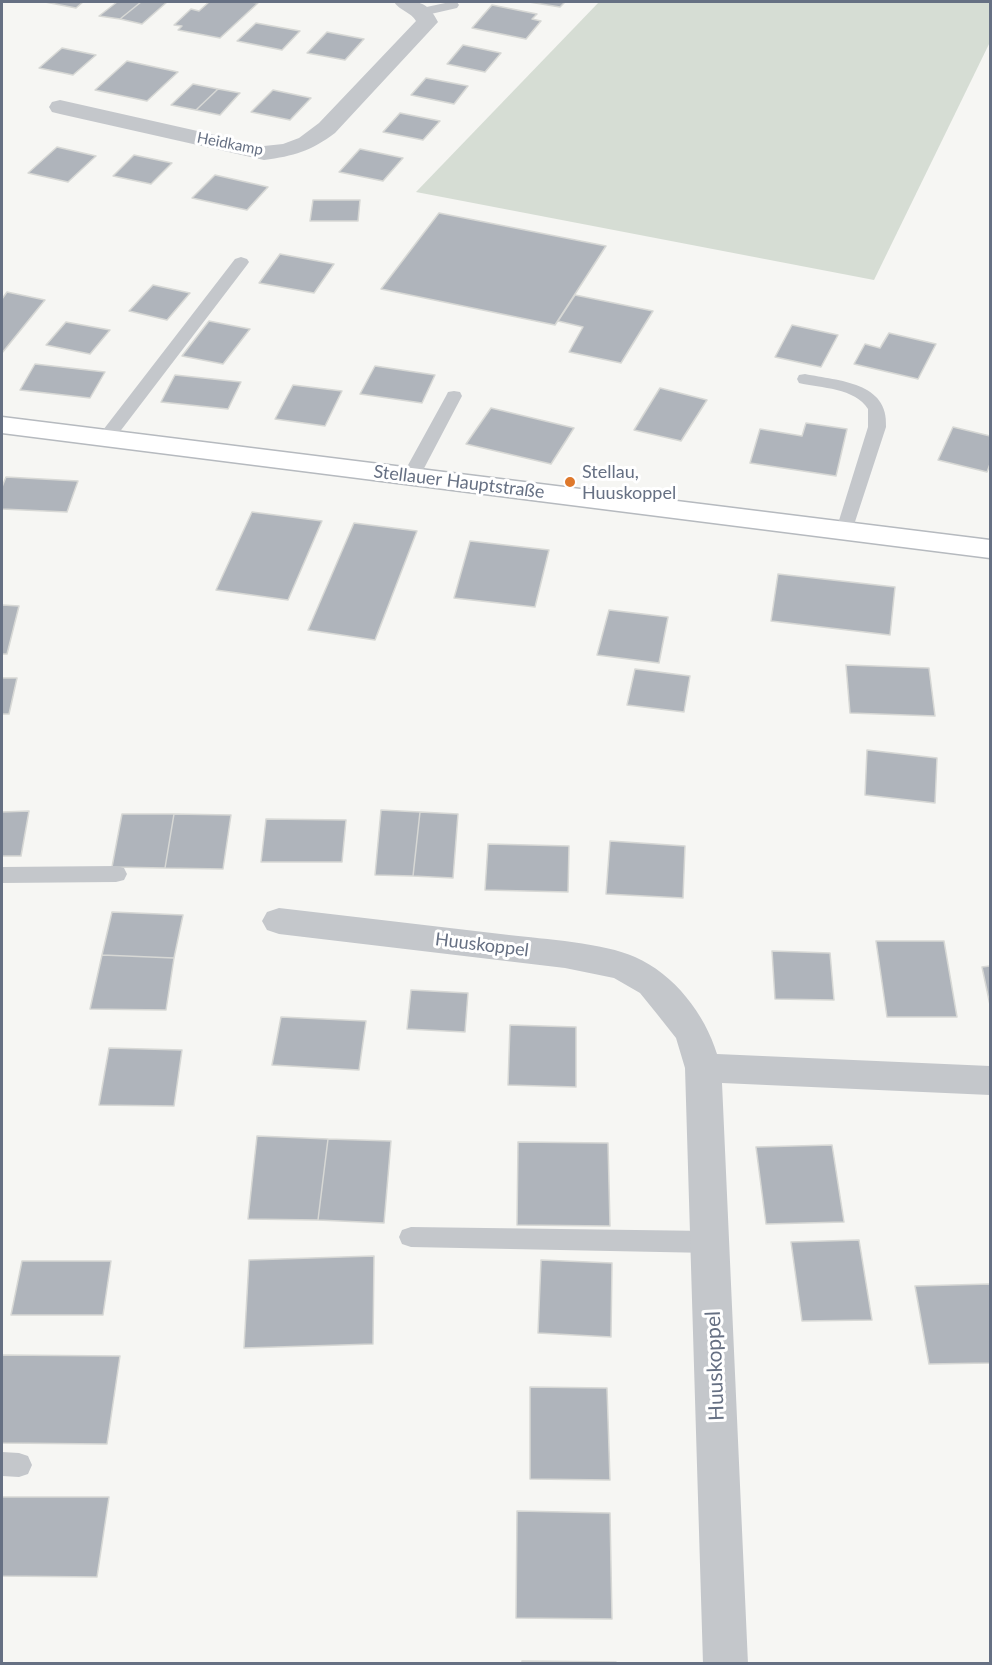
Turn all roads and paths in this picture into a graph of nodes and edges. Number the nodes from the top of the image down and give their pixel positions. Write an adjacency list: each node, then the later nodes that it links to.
1 (452, 5): 2 (lane)
2 (413, 7): 3 (street, Heidkamp)
3 (60, 107)
4 (241, 262): 8 (lane)
5 (805, 379): 10 (lane)
6 (454, 396): 9 (lane)
7 (2, 425): 8 (street, Stellauer Hauptstraße)
8 (106, 438): 9 (street, Stellauer Hauptstraße)
9 (411, 476): 10 (street, Stellauer Hauptstraße)
10 (845, 530): 11 (street, Stellauer Hauptstraße)
11 (990, 549)
12 (116, 874): 13 (lane)
13 (2, 875)
14 (279, 921): 15 (street, Huuskoppel)
15 (704, 1068): 16 (street); 18 (street, Huuskoppel)
16 (990, 1080)
17 (411, 1237): 18 (lane)
18 (710, 1242): 19 (street, Huuskoppel)
19 (726, 1664)

